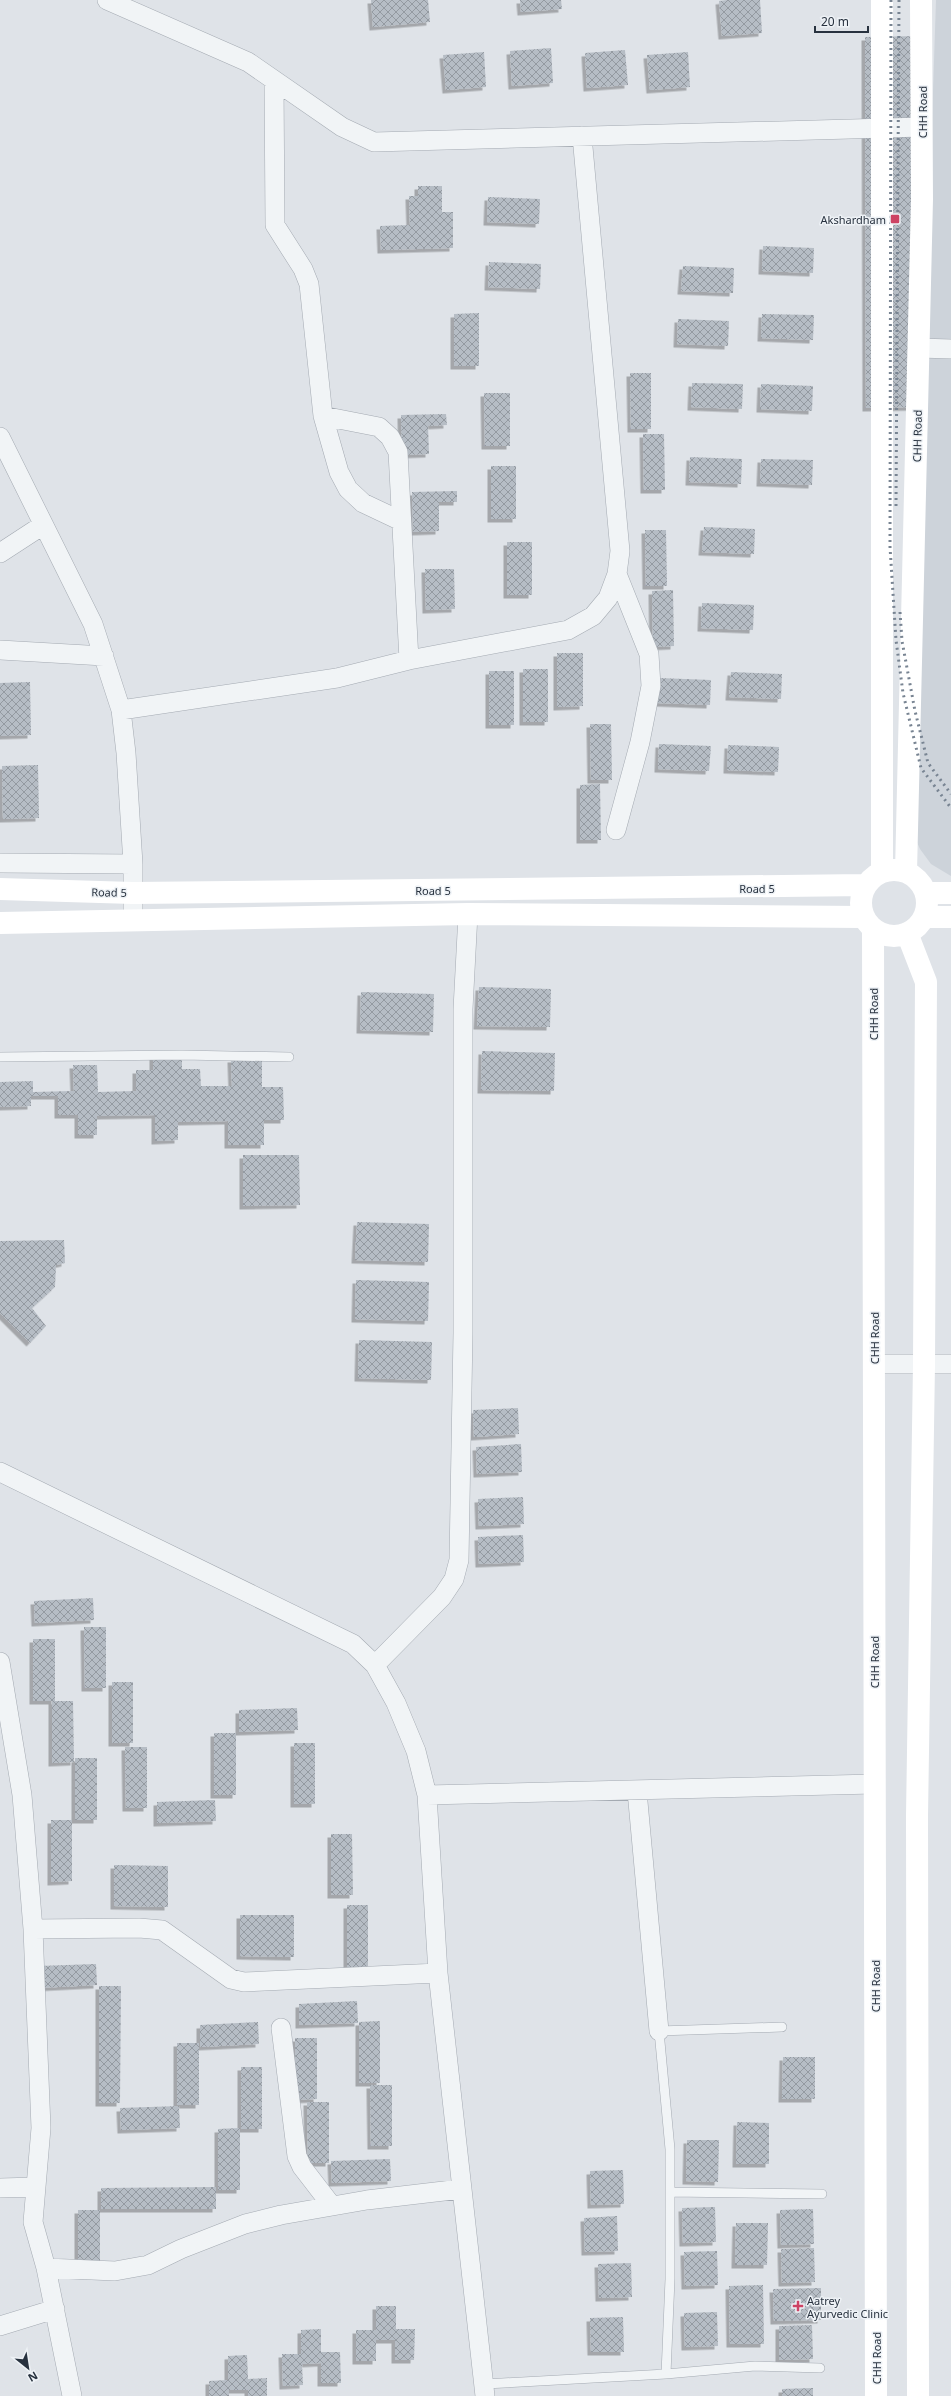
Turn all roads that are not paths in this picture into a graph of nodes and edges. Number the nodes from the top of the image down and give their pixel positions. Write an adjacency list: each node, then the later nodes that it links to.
1 (107, 0): 4 (street)
2 (882, 0): 6 (street)
3 (921, 0): 5 (street, CHH Road)
4 (274, 81): 7 (street); 10 (street)
5 (922, 127): 6 (street); 8 (street, CHH Road)
6 (882, 128): 7 (street); 23 (street)
7 (582, 136): 15 (street)
8 (919, 348): 9 (street); 24 (street, CHH Road)
9 (951, 349)
10 (323, 416): 12 (street); 12 (street)
11 (0, 437): 13 (street)
12 (401, 521): 18 (street)
13 (43, 525): 14 (street); 17 (street)
14 (0, 553)
15 (617, 574): 18 (street); 20 (street)
16 (0, 650): 17 (street)
17 (104, 656): 19 (street)
18 (408, 660): 19 (street)
19 (122, 710): 22 (street)
20 (616, 830)
21 (0, 863): 22 (street)
22 (133, 864): 27 (street)
23 (882, 871): 24 (street); 25 (street)
24 (906, 872): 28 (street)
25 (865, 885): 27 (street, Road 5); 35 (street)
26 (0, 889): 27 (street, Road 5)
27 (133, 893): 33 (street)
28 (926, 893): 29 (street); 31 (street)
29 (951, 893)
30 (468, 914): 33 (street); 35 (street); 44 (street)
31 (925, 917): 32 (street); 36 (street)
32 (951, 917)
33 (133, 919): 34 (street)
34 (0, 923)
35 (868, 923): 36 (street); 39 (street, CHH Road)
36 (907, 933): 40 (street)
37 (0, 1057): 38 (lane)
38 (288, 1057)
39 (874, 1364): 40 (street); 45 (street, CHH Road)
40 (924, 1364): 41 (street); 67 (street)
41 (951, 1364)
42 (0, 1477): 44 (street)
43 (0, 1662): 48 (street)
44 (375, 1665): 47 (street)
45 (874, 1784): 46 (street); 66 (street, CHH Road)
46 (637, 1791): 47 (street); 52 (street)
47 (427, 1795): 49 (street)
48 (33, 1929): 49 (street); 53 (street)
49 (438, 1974): 55 (street)
50 (782, 2027): 52 (lane)
51 (281, 2028): 58 (street)
52 (659, 2031): 56 (lane)
53 (35, 2187): 54 (street); 59 (street)
54 (0, 2188)
55 (461, 2189): 58 (street); 64 (street)
56 (670, 2192): 57 (lane); 63 (lane)
57 (822, 2194)
58 (332, 2206): 59 (street)
59 (46, 2268): 60 (street)
60 (55, 2309): 61 (street); 65 (street)
61 (0, 2326)
62 (820, 2368): 63 (lane)
63 (666, 2374): 64 (lane)
64 (485, 2390)
65 (67, 2394)
66 (876, 2396)
67 (918, 2396)

